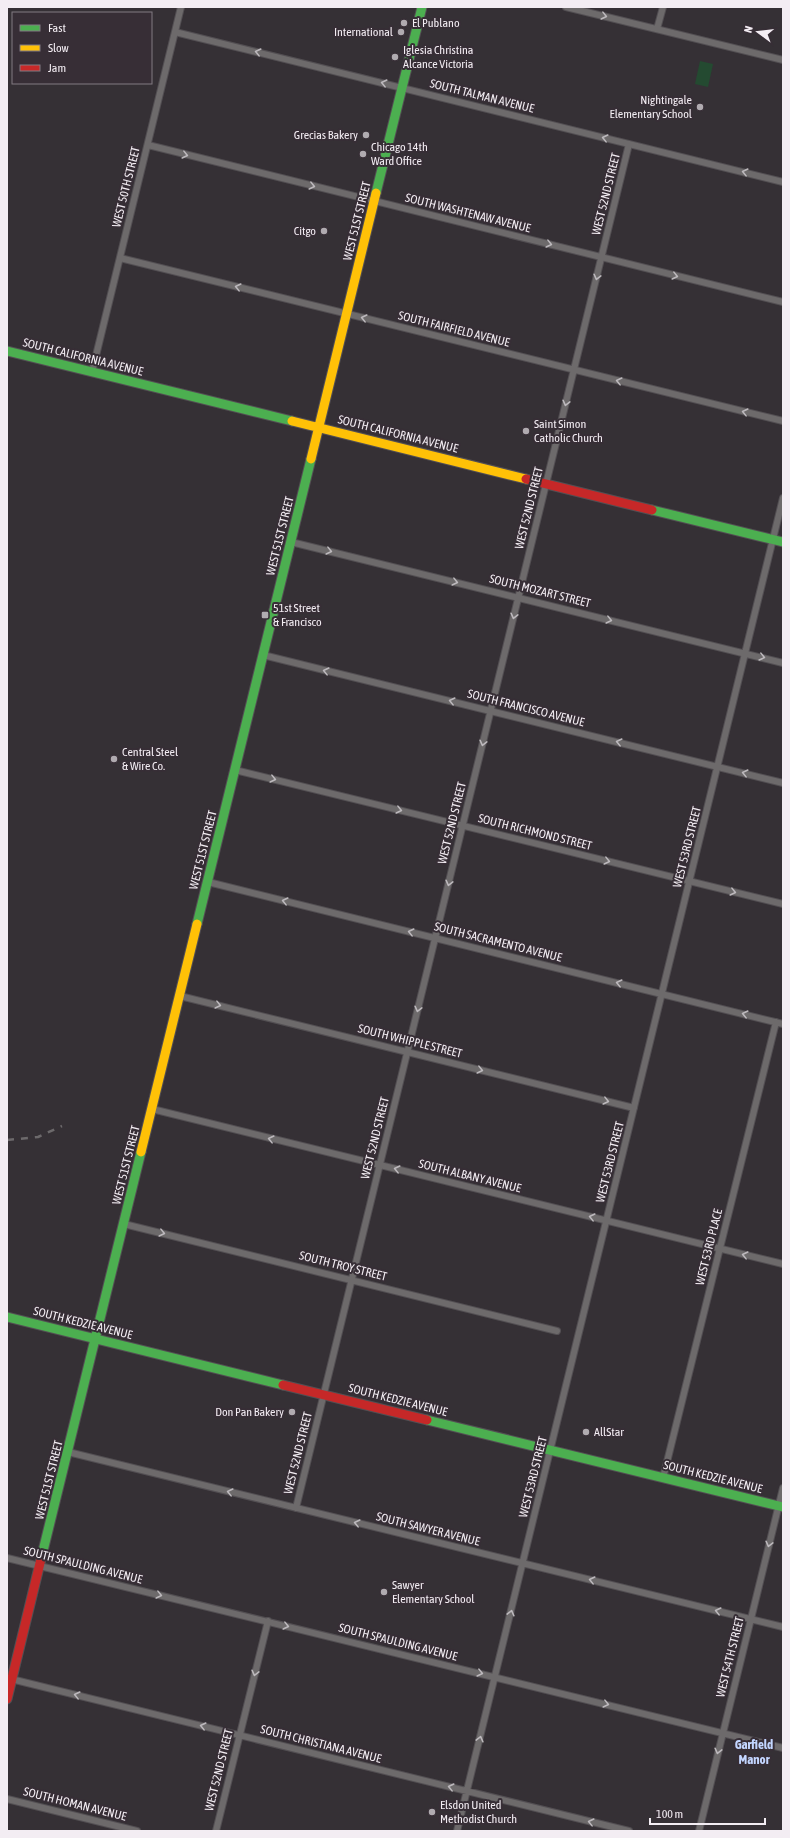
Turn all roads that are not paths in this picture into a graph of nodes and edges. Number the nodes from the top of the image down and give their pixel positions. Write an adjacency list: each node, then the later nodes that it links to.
1 (181, 7): 6 (street, WEST 50TH STREET)
2 (422, 7): 8 (street, WEST 51ST STREET)
3 (566, 7): 5 (street, one-way to 5)
4 (663, 7): 5 (street)
5 (657, 30): 7 (street)
6 (175, 32): 8 (street, SOUTH TALMAN AVENUE, one-way to 6); 10 (street, WEST 50TH STREET)
7 (783, 60)
8 (402, 88): 9 (street, SOUTH TALMAN AVENUE, one-way to 8); 12 (street, WEST 51ST STREET)
9 (629, 144): 11 (street, SOUTH TALMAN AVENUE, one-way to 9); 13 (street, WEST 52ND STREET)
10 (148, 145): 12 (street, SOUTH WASHTENAW AVENUE, one-way to 12); 14 (street, WEST 50TH STREET)
11 (783, 182)
12 (374, 201): 13 (street, SOUTH WASHTENAW AVENUE, one-way to 13); 16 (street, WEST 51ST STREET)
13 (602, 257): 15 (street, SOUTH WASHTENAW AVENUE, one-way to 15); 18 (street, WEST 52ND STREET, one-way to 18)
14 (120, 258): 16 (street, SOUTH FAIRFIELD AVENUE, one-way to 14); 19 (street, WEST 50TH STREET)
15 (783, 302)
16 (347, 314): 18 (street, SOUTH FAIRFIELD AVENUE, one-way to 16); 21 (street, WEST 51ST STREET)
17 (7, 351): 19 (street, SOUTH CALIFORNIA AVENUE)
18 (574, 370): 20 (street, SOUTH FAIRFIELD AVENUE, one-way to 18); 22 (street, WEST 52ND STREET, one-way to 22)
19 (92, 372): 21 (street, SOUTH CALIFORNIA AVENUE)
20 (783, 422)
21 (319, 427): 22 (street, SOUTH CALIFORNIA AVENUE); 25 (street, WEST 51ST STREET)
22 (546, 483): 24 (street, SOUTH CALIFORNIA AVENUE); 27 (street, WEST 52ND STREET)
23 (783, 498): 24 (street, WEST 53RD STREET)
24 (773, 539): 26 (street, SOUTH CALIFORNIA AVENUE); 28 (street, WEST 53RD STREET)
25 (291, 542): 27 (street, SOUTH MOZART STREET, one-way to 27); 29 (street, WEST 51ST STREET)
26 (783, 542)
27 (518, 598): 28 (street, SOUTH MOZART STREET, one-way to 28); 31 (street, WEST 52ND STREET, one-way to 31)
28 (745, 653): 30 (street, SOUTH MOZART STREET, one-way to 30); 32 (street, WEST 53RD STREET)
29 (263, 655): 31 (street, SOUTH FRANCISCO AVENUE, one-way to 29); 33 (street, WEST 51ST STREET)
30 (783, 662)
31 (491, 711): 32 (street, SOUTH FRANCISCO AVENUE, one-way to 31); 35 (street, WEST 52ND STREET, one-way to 35)
32 (718, 767): 34 (street, SOUTH FRANCISCO AVENUE, one-way to 32); 36 (street, WEST 53RD STREET)
33 (235, 770): 35 (street, SOUTH RICHMOND STREET, one-way to 35); 37 (street, WEST 51ST STREET)
34 (783, 783)
35 (463, 826): 36 (street, SOUTH RICHMOND STREET, one-way to 36); 39 (street, WEST 52ND STREET, one-way to 39)
36 (690, 881): 38 (street, SOUTH RICHMOND STREET, one-way to 38); 40 (street, WEST 53RD STREET)
37 (208, 882): 39 (street, SOUTH SACRAMENTO AVENUE, one-way to 37); 41 (street, WEST 51ST STREET)
38 (783, 904)
39 (435, 938): 40 (street, SOUTH SACRAMENTO AVENUE, one-way to 39); 44 (street, WEST 52ND STREET, one-way to 44)
40 (662, 994): 42 (street, SOUTH SACRAMENTO AVENUE, one-way to 40); 45 (street, WEST 53RD STREET)
41 (180, 996): 44 (street, SOUTH WHIPPLE STREET, one-way to 44); 46 (street, WEST 51ST STREET)
42 (776, 1022): 43 (street, SOUTH SACRAMENTO AVENUE); 50 (street, WEST 53RD PLACE)
43 (783, 1024)
44 (407, 1052): 45 (street, SOUTH WHIPPLE STREET, one-way to 45); 47 (street, WEST 52ND STREET)
45 (634, 1108): 48 (street, WEST 53RD STREET)
46 (152, 1109): 47 (street, SOUTH ALBANY AVENUE, one-way to 46); 49 (street, WEST 51ST STREET)
47 (380, 1165): 48 (street, SOUTH ALBANY AVENUE, one-way to 47); 52 (street, WEST 52ND STREET)
48 (607, 1221): 50 (street, SOUTH ALBANY AVENUE); 57 (street, WEST 53RD STREET)
49 (124, 1224): 52 (street, SOUTH TROY STREET, one-way to 52); 55 (street, WEST 51ST STREET)
50 (720, 1249): 51 (street, SOUTH ALBANY AVENUE, one-way to 50); 59 (street, WEST 53RD PLACE)
51 (783, 1264)
52 (352, 1280): 54 (street, SOUTH TROY STREET); 56 (street, WEST 52ND STREET)
53 (7, 1317): 55 (street, SOUTH KEDZIE AVENUE)
54 (557, 1331)
55 (96, 1339): 56 (street, SOUTH KEDZIE AVENUE); 58 (street, WEST 51ST STREET)
56 (324, 1394): 57 (street, SOUTH KEDZIE AVENUE); 62 (street, WEST 52ND STREET)
57 (551, 1450): 59 (street, SOUTH KEDZIE AVENUE); 64 (street, WEST 53RD STREET)
58 (68, 1452): 62 (street, SOUTH SAWYER AVENUE, one-way to 58); 65 (street, WEST 51ST STREET)
59 (664, 1478): 61 (street, SOUTH KEDZIE AVENUE)
60 (783, 1488): 61 (street, WEST 54TH STREET)
61 (781, 1506): 66 (street, WEST 54TH STREET, one-way to 66)
62 (296, 1508): 64 (street, SOUTH SAWYER AVENUE, one-way to 62)
63 (7, 1558): 65 (street, SOUTH SPAULDING AVENUE)
64 (523, 1563): 66 (street, SOUTH SAWYER AVENUE, one-way to 64); 69 (street, WEST 53RD STREET, one-way to 64)
65 (40, 1566): 67 (street, SOUTH SPAULDING AVENUE, one-way to 67); 70 (street, WEST 51ST STREET)
66 (751, 1619): 68 (street, SOUTH SAWYER AVENUE); 72 (street, WEST 54TH STREET)
67 (268, 1622): 69 (street, SOUTH SPAULDING AVENUE, one-way to 69); 73 (street, WEST 52ND STREET, one-way to 73)
68 (783, 1627)
69 (495, 1677): 72 (street, SOUTH SPAULDING AVENUE, one-way to 72); 75 (street, WEST 53RD STREET, one-way to 69)
70 (10, 1679): 71 (street, WEST 51ST STREET); 73 (street, SOUTH CHRISTIANA AVENUE, one-way to 70)
71 (7, 1699)
72 (723, 1733): 74 (street, SOUTH SPAULDING AVENUE); 81 (street, WEST 54TH STREET, one-way to 81)
73 (239, 1735): 75 (street, SOUTH CHRISTIANA AVENUE, one-way to 73); 78 (street, WEST 52ND STREET)
74 (783, 1748)
75 (467, 1791): 79 (street, WEST 53RD STREET); 80 (street, SOUTH CHRISTIANA AVENUE, one-way to 75)
76 (7, 1799): 77 (street, SOUTH HOMAN AVENUE)
77 (137, 1831)
78 (216, 1831)
79 (457, 1831)
80 (629, 1831)
81 (699, 1831)

